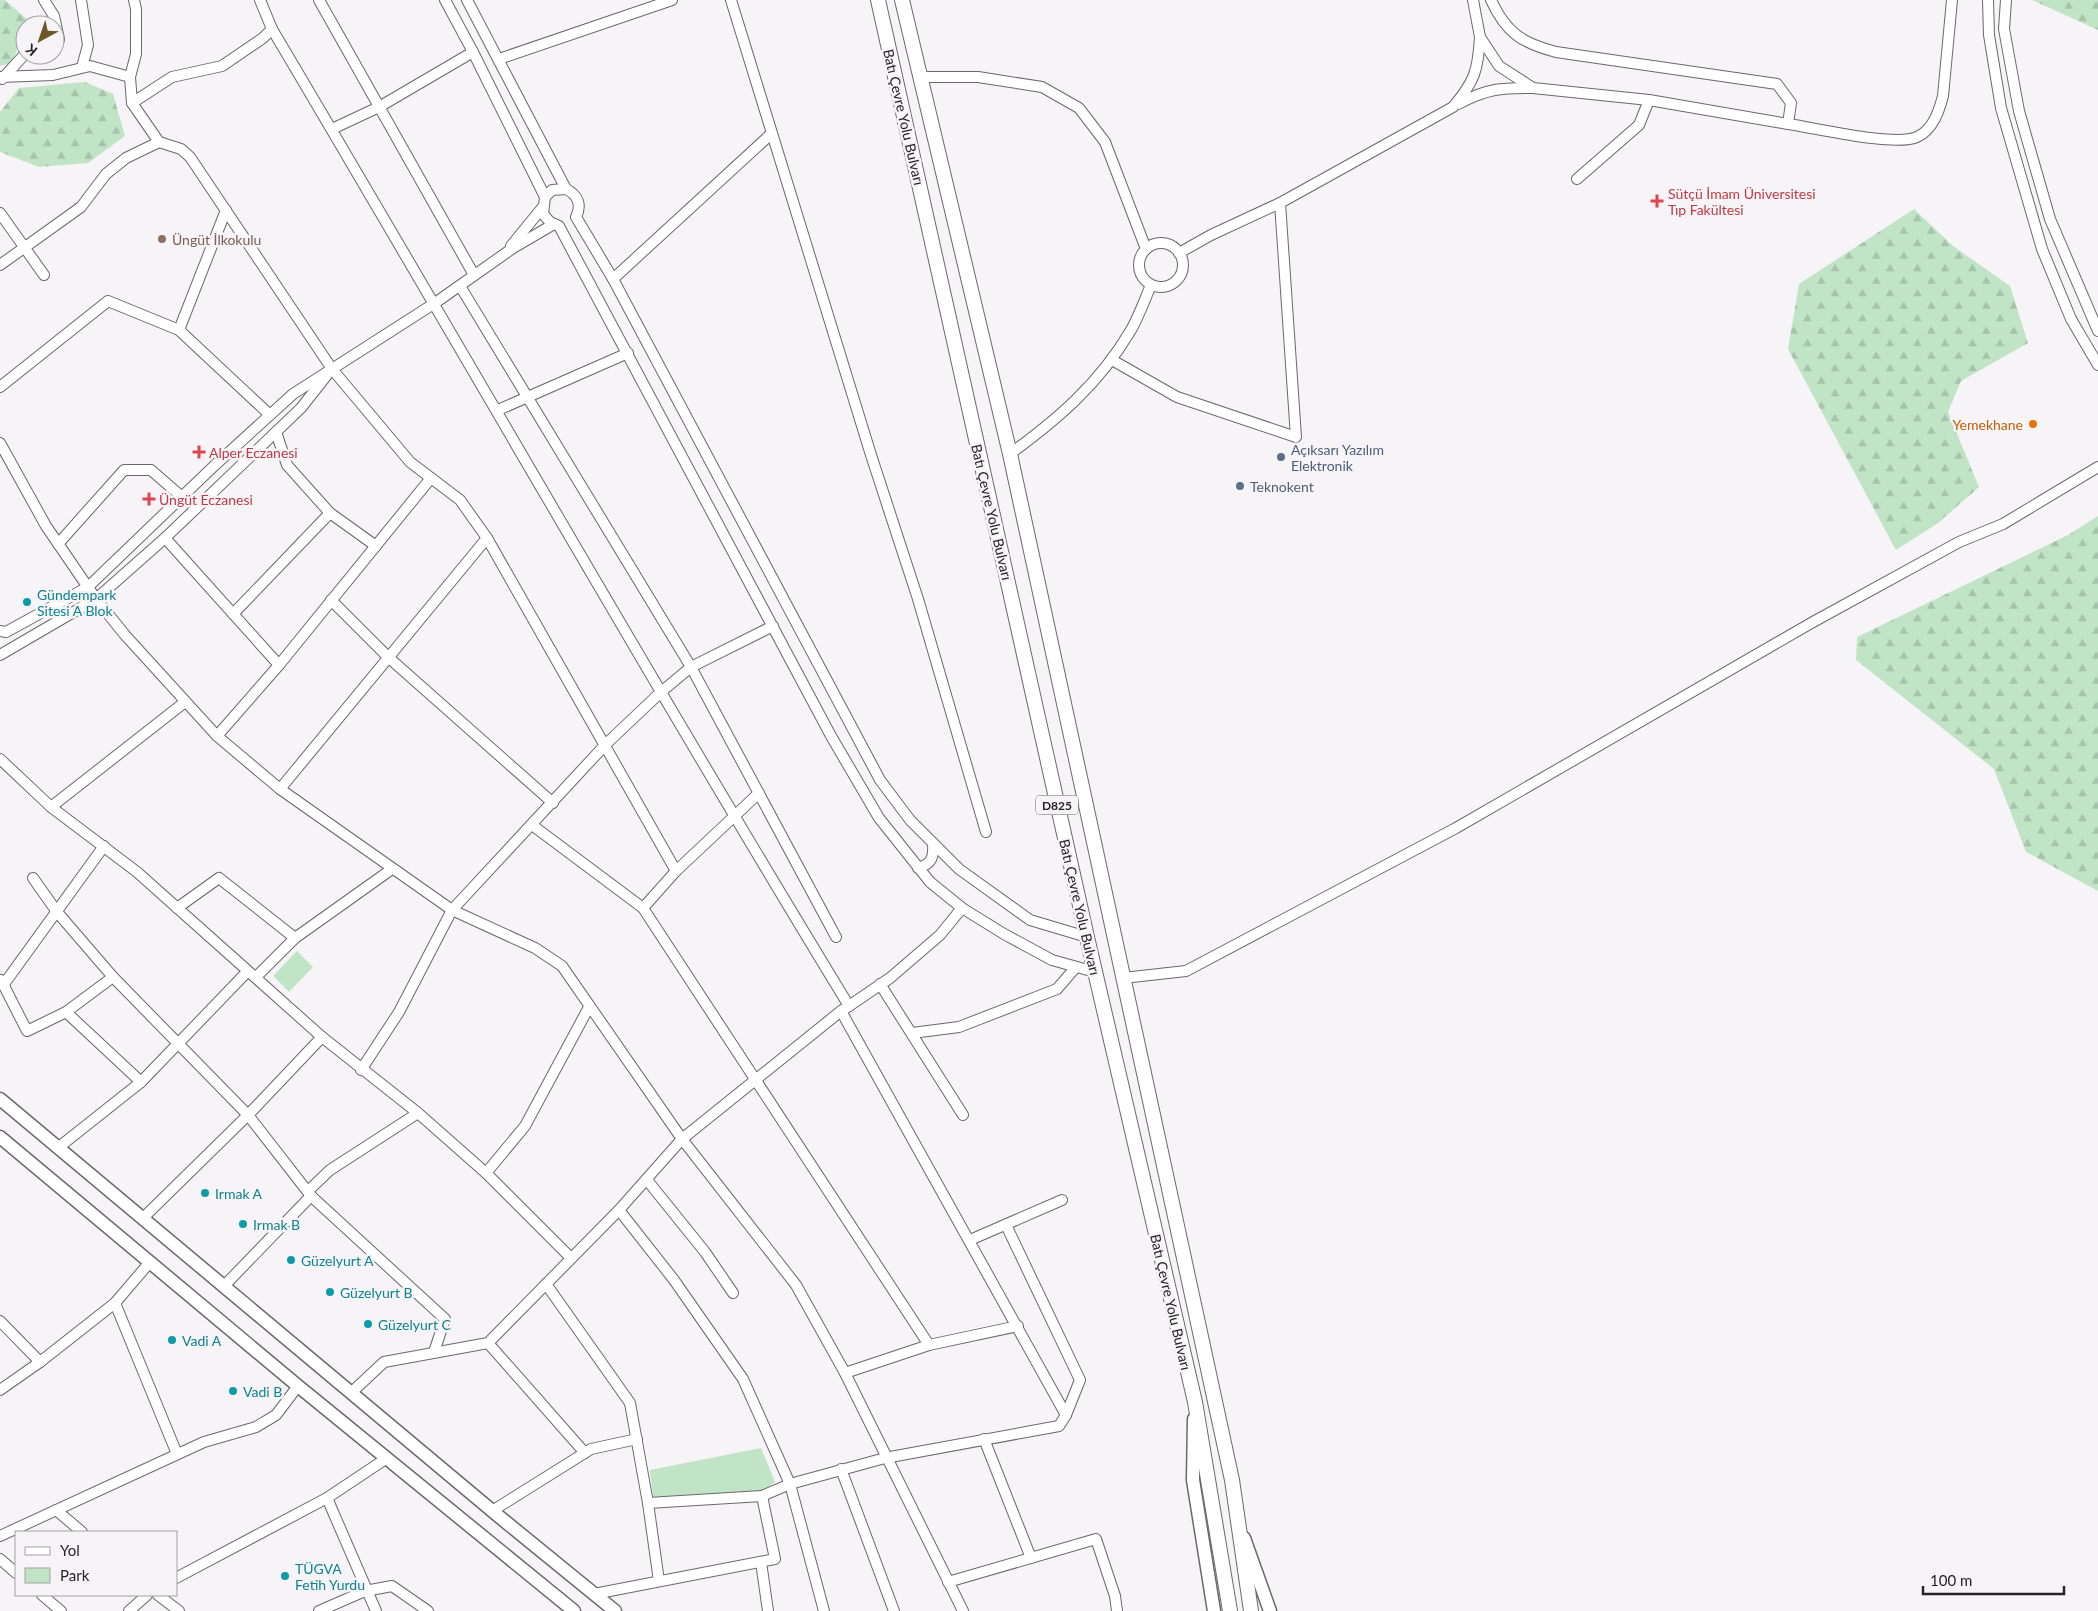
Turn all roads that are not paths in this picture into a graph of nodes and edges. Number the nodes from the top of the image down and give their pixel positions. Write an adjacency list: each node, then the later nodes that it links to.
1 (44, 0): 17 (street)
2 (81, 0): 23 (street)
3 (134, 0): 24 (street)
4 (260, 0): 18 (street)
5 (319, 0): 30 (street)
6 (445, 0): 20 (street)
7 (467, 0): 21 (street)
8 (672, 0): 21 (street)
9 (731, 0): 34 (street)
10 (878, 0): 112 (highway, Batı Çevre Yolu Bulvarı / D825)
11 (902, 0): 25 (highway, Batı Çevre Yolu Bulvarı / D825)
12 (1473, 0): 19 (street)
13 (1491, 0): 32 (street)
14 (1952, 0): 32 (street)
15 (1988, 0): 60 (street)
16 (2006, 0): 57 (street)
17 (53, 15)
18 (272, 28): 29 (street); 33 (street)
19 (1480, 37): 27 (street); 31 (street)
20 (473, 52): 30 (street); 38 (street)
21 (499, 60): 37 (street)
22 (15, 64): 26 (street)
23 (82, 67): 24 (street); 26 (street)
24 (130, 77): 29 (street)
25 (920, 77): 46 (street); 68 (highway, Batı Çevre Yolu Bulvarı / D825)
26 (1, 79)
27 (1534, 88): 28 (street); 31 (street)
28 (1649, 100): 32 (street); 36 (street)
29 (132, 103): 35 (street)
30 (379, 107): 33 (street); 51 (street)
31 (1453, 107): 39 (street)
32 (1788, 124)
33 (332, 129): 55 (street)
34 (771, 134): 52 (street); 99 (street)
35 (159, 142): 41 (street); 45 (street)
36 (1577, 179)
37 (566, 189): 38 (street); 43 (street)
38 (545, 197): 40 (street)
39 (1280, 204): 47 (street); 59 (street)
40 (542, 208): 44 (street); 48 (street)
41 (226, 210): 56 (street); 61 (street)
42 (0, 214): 45 (street)
43 (576, 217): 44 (street); 52 (street)
44 (557, 225): 48 (street); 58 (street)
45 (24, 248): 49 (street); 50 (street)
46 (1146, 249): 47 (street); 53 (street)
47 (1179, 253): 53 (street)
48 (503, 255): 51 (street)
49 (0, 265)
50 (44, 275)
51 (474, 276): 54 (street)
52 (613, 279): 100 (street)
53 (1151, 284): 59 (street)
54 (460, 286): 55 (street); 63 (street)
55 (435, 303): 61 (street); 64 (street)
56 (179, 330): 62 (street); 65 (street)
57 (2098, 331)
58 (628, 353): 63 (street); 81 (street)
59 (1112, 360): 68 (street)
60 (2098, 365)
61 (332, 369): 65 (street); 66 (street); 70 (street)
62 (0, 387)
63 (527, 398): 64 (street); 87 (street)
64 (498, 410): 88 (street)
65 (270, 415): 71 (street)
66 (276, 432): 72 (street); 73 (street)
67 (0, 443): 75 (street)
68 (1010, 454): 118 (highway, Batı Çevre Yolu Bulvarı / D825)
69 (2098, 467): 118 (street)
70 (431, 478): 74 (street); 76 (street)
71 (182, 497): 75 (street); 77 (street)
72 (330, 513): 76 (street); 80 (street)
73 (165, 538): 78 (street); 80 (street)
74 (487, 538): 85 (street); 91 (street)
75 (58, 544): 77 (street)
76 (376, 546): 79 (street)
77 (88, 587): 78 (street); 82 (street)
78 (96, 599): 84 (street); 89 (street)
79 (331, 600): 85 (street); 86 (street)
80 (233, 614): 86 (street)
81 (773, 626): 87 (street); 102 (street)
82 (0, 631)
83 (0, 635): 84 (street)
84 (0, 655)
85 (388, 658): 93 (street); 95 (street)
86 (278, 665): 90 (street)
87 (691, 667): 88 (street); 94 (street)
88 (661, 692): 91 (street); 97 (street)
89 (185, 702): 90 (street); 96 (street)
90 (217, 736): 93 (street)
91 (606, 744): 95 (street); 104 (street)
92 (0, 759): 96 (street)
93 (280, 789): 103 (street)
94 (759, 794): 97 (street); 111 (street)
95 (553, 803): 98 (street)
96 (51, 807): 101 (street)
97 (734, 817): 104 (street); 122 (street)
98 (532, 825): 107 (street); 109 (street)
99 (986, 832)
100 (933, 843): 102 (street); 112 (street)
101 (104, 846): 106 (street); 110 (street)
102 (918, 868): 108 (street)
103 (392, 869): 109 (street); 113 (street)
104 (676, 871): 107 (street)
105 (33, 878): 110 (street)
106 (177, 908): 113 (street); 116 (street)
107 (643, 908): 128 (street)
108 (962, 908): 114 (street); 120 (street)
109 (452, 910): 121 (street); 127 (street)
110 (57, 912): 117 (street); 119 (street)
111 (836, 937)
112 (1087, 937): 115 (highway, Batı Çevre Yolu Bulvarı / D825)
113 (295, 938): 116 (street)
114 (1076, 967): 115 (street); 124 (street)
115 (1095, 972): 161 (highway, Batı Çevre Yolu Bulvarı / D825)
116 (251, 975): 125 (street); 126 (street)
117 (113, 977): 123 (street); 126 (street)
118 (1123, 978): 176 (highway, Batı Çevre Yolu Bulvarı / D825)
119 (2, 982): 123 (street)
120 (880, 984): 122 (street); 124 (street)
121 (589, 1007): 134 (street); 137 (street)
122 (845, 1008): 128 (street); 144 (street)
123 (66, 1012): 129 (street)
124 (912, 1034): 133 (street)
125 (322, 1037): 127 (street); 132 (street)
126 (177, 1042): 129 (street); 132 (street)
127 (361, 1070): 131 (street)
128 (755, 1078): 134 (street); 154 (street)
129 (141, 1082): 136 (street)
130 (0, 1098): 136 (main road)
131 (418, 1113): 137 (street); 139 (street)
132 (248, 1115): 139 (street); 142 (street)
133 (964, 1115)
134 (682, 1138): 138 (street); 157 (street)
135 (2, 1143): 146 (main road)
136 (60, 1147): 142 (main road)
137 (486, 1173): 145 (street)
138 (647, 1180): 141 (street); 149 (street)
139 (310, 1194): 148 (street); 155 (street)
140 (1062, 1200): 143 (street)
141 (619, 1210): 145 (street); 170 (street)
142 (143, 1218): 148 (main road)
143 (1006, 1225): 144 (street); 162 (street)
144 (970, 1240): 152 (street)
145 (570, 1257): 147 (street)
146 (150, 1262): 150 (street); 158 (main road)
147 (546, 1284): 153 (street); 163 (street)
148 (224, 1286): 160 (main road)
149 (733, 1293)
150 (115, 1303): 156 (street); 165 (street)
151 (0, 1321): 156 (street)
152 (1018, 1326): 154 (street); 162 (street)
153 (488, 1343): 155 (street); 166 (street)
154 (929, 1345): 157 (street)
155 (434, 1352): 160 (street)
156 (40, 1362): 159 (street)
157 (844, 1373): 168 (street)
158 (298, 1386): 165 (street); 167 (main road)
159 (0, 1390)
160 (352, 1392): 175 (main road)
161 (1195, 1402): 204 (main road); 205 (highway, Batı Çevre Yolu Bulvarı / D825)
162 (1066, 1415): 164 (street)
163 (637, 1439): 166 (street); 173 (street)
164 (984, 1440): 168 (street); 179 (street)
165 (177, 1454): 174 (street)
166 (585, 1454): 175 (street)
167 (387, 1458): 172 (street); 197 (main road)
168 (885, 1458): 169 (street); 185 (street)
169 (841, 1470): 170 (street); 201 (street)
170 (790, 1484): 171 (street); 200 (street)
171 (762, 1496): 173 (street); 181 (street)
172 (327, 1498): 183 (street); 186 (street)
173 (648, 1503): 184 (street)
174 (56, 1510): 177 (street); 178 (street)
175 (492, 1511): 187 (main road)
176 (1235, 1512): 206 (highway, Batı Çevre Yolu Bulvarı / D825); 207 (main road)
177 (81, 1531)
178 (0, 1536)
179 (1031, 1558): 185 (street); 203 (street)
180 (0, 1559): 182 (street)
181 (761, 1562): 184 (street); 199 (street)
182 (15, 1572)
183 (178, 1577)
184 (659, 1581): 187 (street)
185 (948, 1582): 202 (street)
186 (365, 1591): 194 (street); 195 (street); 196 (street)
187 (594, 1594): 198 (main road)
188 (43, 1596): 191 (street)
189 (146, 1596): 192 (street)
190 (159, 1596): 193 (street)
191 (61, 1611)
192 (130, 1611)
193 (179, 1611)
194 (319, 1611)
195 (376, 1611)
196 (428, 1611)
197 (574, 1611)
198 (615, 1611)
199 (768, 1611)
200 (824, 1611)
201 (894, 1611)
202 (963, 1611)
203 (1117, 1611)
204 (1214, 1611)
205 (1230, 1611)
206 (1251, 1611)
207 (1270, 1611)

